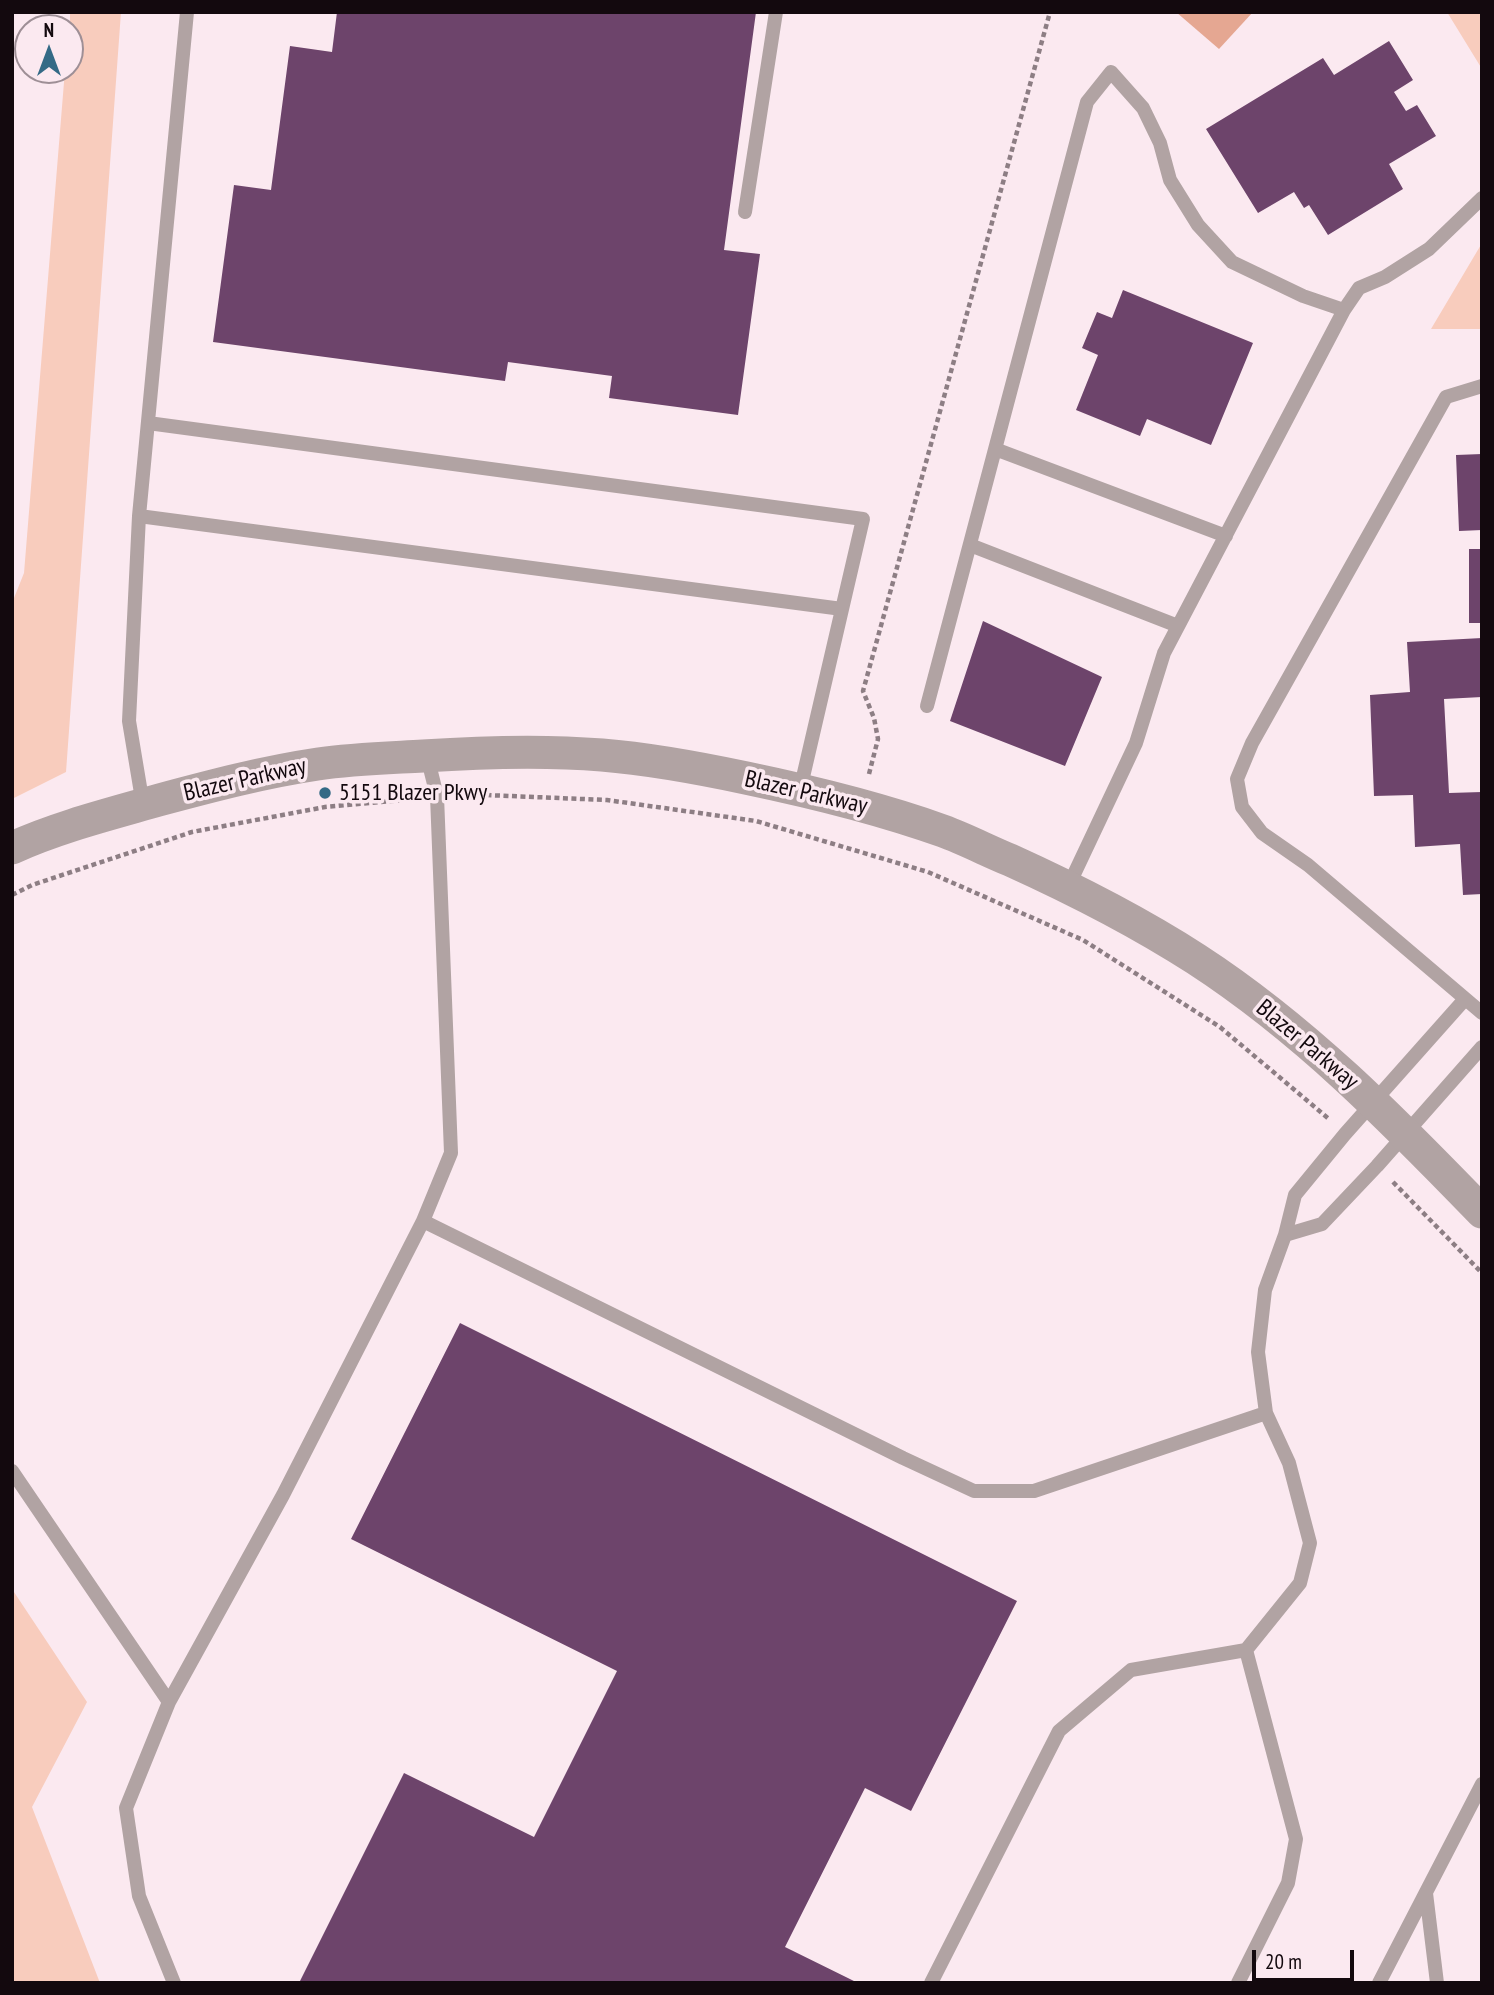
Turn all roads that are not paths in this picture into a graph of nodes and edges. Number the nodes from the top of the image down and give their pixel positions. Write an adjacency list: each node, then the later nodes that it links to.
1 (187, 12): 7 (lane)
2 (776, 12): 4 (lane)
3 (1482, 198): 5 (lane)
4 (745, 212)
5 (1344, 310): 8 (lane); 10 (lane)
6 (1482, 386): 20 (lane)
7 (148, 423): 9 (lane); 12 (lane)
8 (995, 449): 10 (lane); 11 (lane)
9 (138, 516): 12 (lane); 17 (lane)
10 (1226, 536): 13 (lane)
11 (970, 545): 13 (lane); 14 (lane)
12 (842, 610): 16 (lane)
13 (1178, 626): 19 (lane)
14 (927, 706)
15 (427, 756): 16 (street, Blazer Parkway); 17 (street, Blazer Parkway); 26 (lane)
16 (800, 790): 19 (street, Blazer Parkway)
17 (143, 805): 18 (street, Blazer Parkway)
18 (12, 848)
19 (1068, 887): 23 (street, Blazer Parkway)
20 (1465, 999): 21 (lane); 23 (lane)
21 (1482, 1013)
22 (1482, 1047): 24 (lane)
23 (1374, 1102): 24 (street, Blazer Parkway); 27 (lane)
24 (1406, 1134): 25 (street, Blazer Parkway); 27 (lane)
25 (1482, 1212)
26 (423, 1221): 28 (lane); 31 (lane)
27 (1285, 1235): 28 (lane)
28 (1266, 1413): 30 (lane)
29 (12, 1471): 31 (lane)
30 (1245, 1650): 35 (lane); 36 (lane)
31 (169, 1702): 34 (lane)
32 (1482, 1784): 33 (lane)
33 (1426, 1893): 37 (lane); 38 (lane)
34 (174, 1983)
35 (930, 1983)
36 (1238, 1983)
37 (1379, 1983)
38 (1437, 1983)

